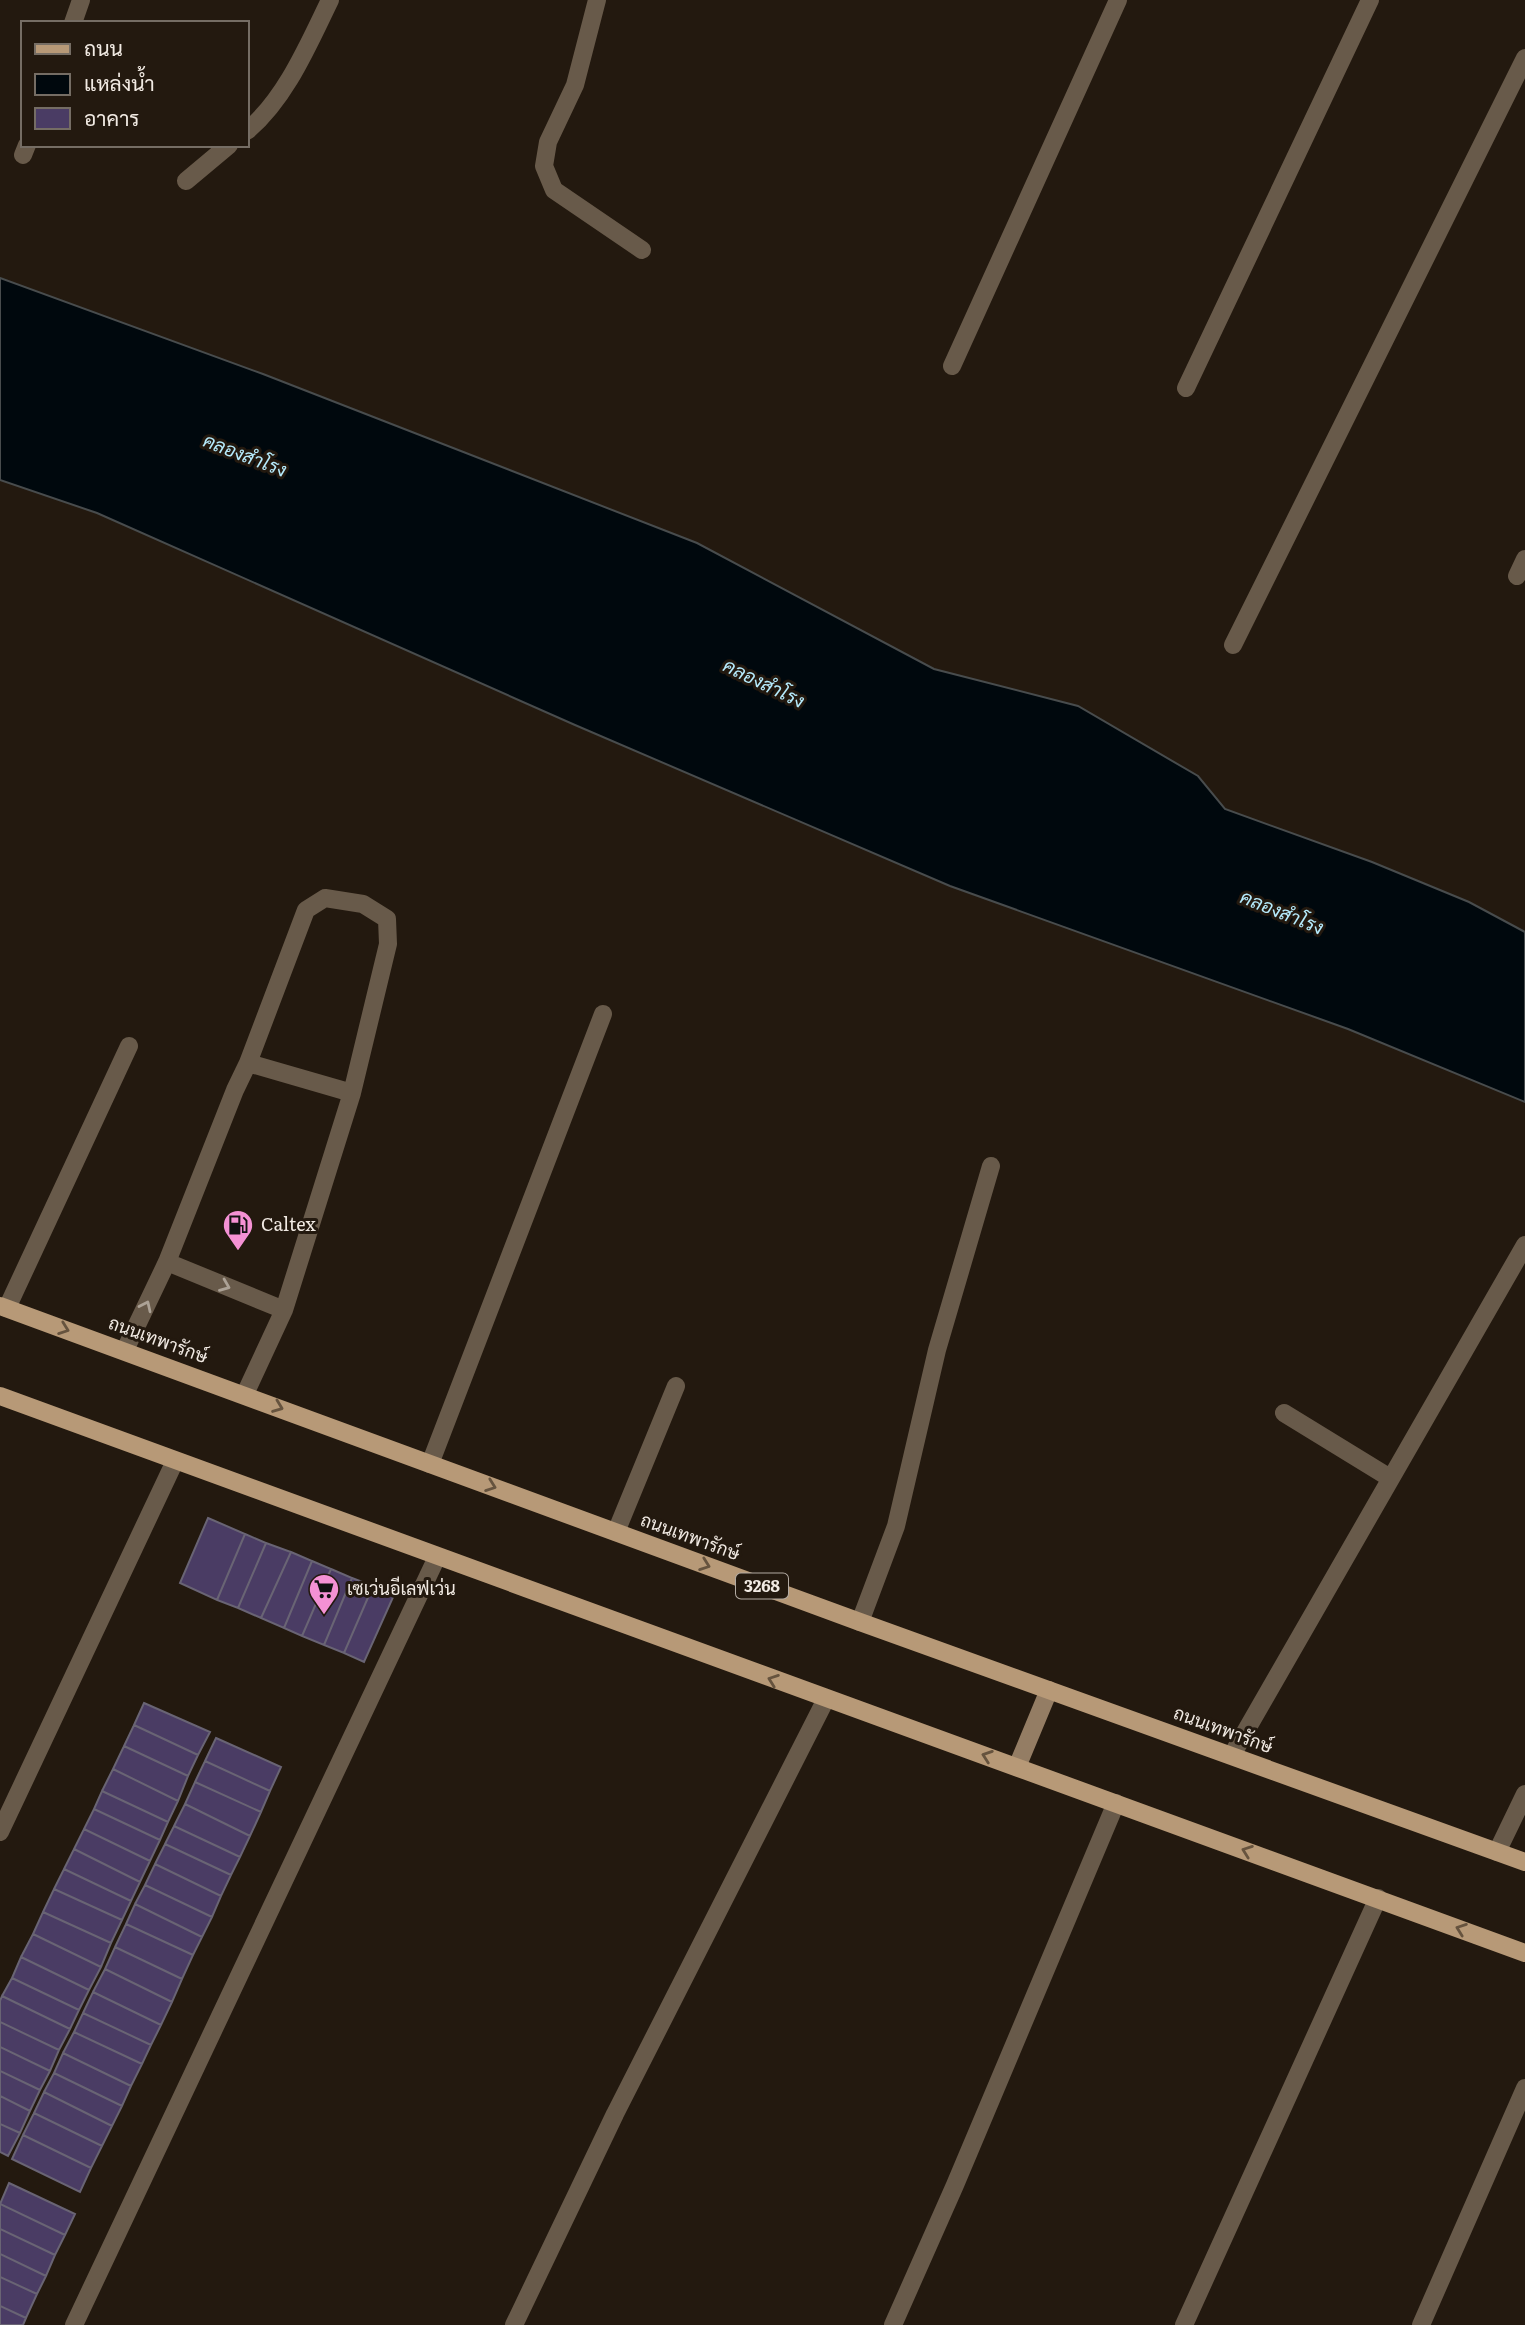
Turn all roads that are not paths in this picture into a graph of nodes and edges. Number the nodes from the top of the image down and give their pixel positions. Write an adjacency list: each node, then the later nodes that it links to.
1 (81, 0): 6 (street)
2 (330, 0): 8 (street)
3 (597, 0): 11 (street)
4 (1118, 0): 12 (street)
5 (1370, 0): 13 (street)
6 (74, 21)
7 (1525, 58): 16 (street)
8 (248, 130)
9 (227, 147): 10 (street)
10 (186, 181)
11 (642, 250)
12 (952, 366)
13 (1186, 388)
14 (1525, 559): 15 (street)
15 (1517, 576)
16 (1233, 645)
17 (603, 1014): 32 (street)
18 (129, 1046): 24 (street)
19 (248, 1063): 20 (street); 20 (street); 23 (street)
20 (352, 1093): 25 (street)
21 (991, 1166): 36 (street)
22 (1525, 1245): 33 (street)
23 (167, 1262): 25 (street, one-way to 25); 26 (street, one-way to 23)
24 (4, 1307): 26 (main road, ถนนเทพารักษ์ / 3268, one-way to 26)
25 (284, 1310): 28 (street)
26 (125, 1350): 28 (main road, ถนนเทพารักษ์ / 3268)
27 (676, 1386): 34 (street)
28 (244, 1394): 32 (main road, ถนนเทพารักษ์ / 3268, one-way to 32)
29 (0, 1396): 31 (main road)
30 (1284, 1413): 33 (street)
31 (175, 1461): 35 (main road); 43 (street)
32 (430, 1464): 34 (main road, ถนนเทพารักษ์ / 3268, one-way to 34)
33 (1390, 1478): 39 (street)
34 (616, 1532): 36 (main road, ถนนเทพารักษ์ / 3268, one-way to 36)
35 (437, 1557): 38 (main road, one-way to 35); 49 (street)
36 (860, 1622): 37 (main road, ถนนเทพารักษ์ / 3268)
37 (1049, 1690): 39 (main road, ถนนเทพารักษ์ / 3268); 40 (main road)
38 (826, 1699): 40 (main road, one-way to 38); 50 (street)
39 (1232, 1755): 44 (main road, ถนนเทพารักษ์ / 3268)
40 (1017, 1767): 42 (main road)
41 (1525, 1794): 44 (street)
42 (1115, 1803): 46 (main road, one-way to 42); 51 (street)
43 (0, 1832)
44 (1497, 1852): 45 (main road, ถนนเทพารักษ์ / 3268)
45 (1525, 1862)
46 (1378, 1898): 47 (main road, one-way to 46); 52 (street)
47 (1525, 1952)
48 (1525, 2088): 53 (street)
49 (74, 2325)
50 (514, 2325)
51 (893, 2325)
52 (1184, 2325)
53 (1421, 2325)

